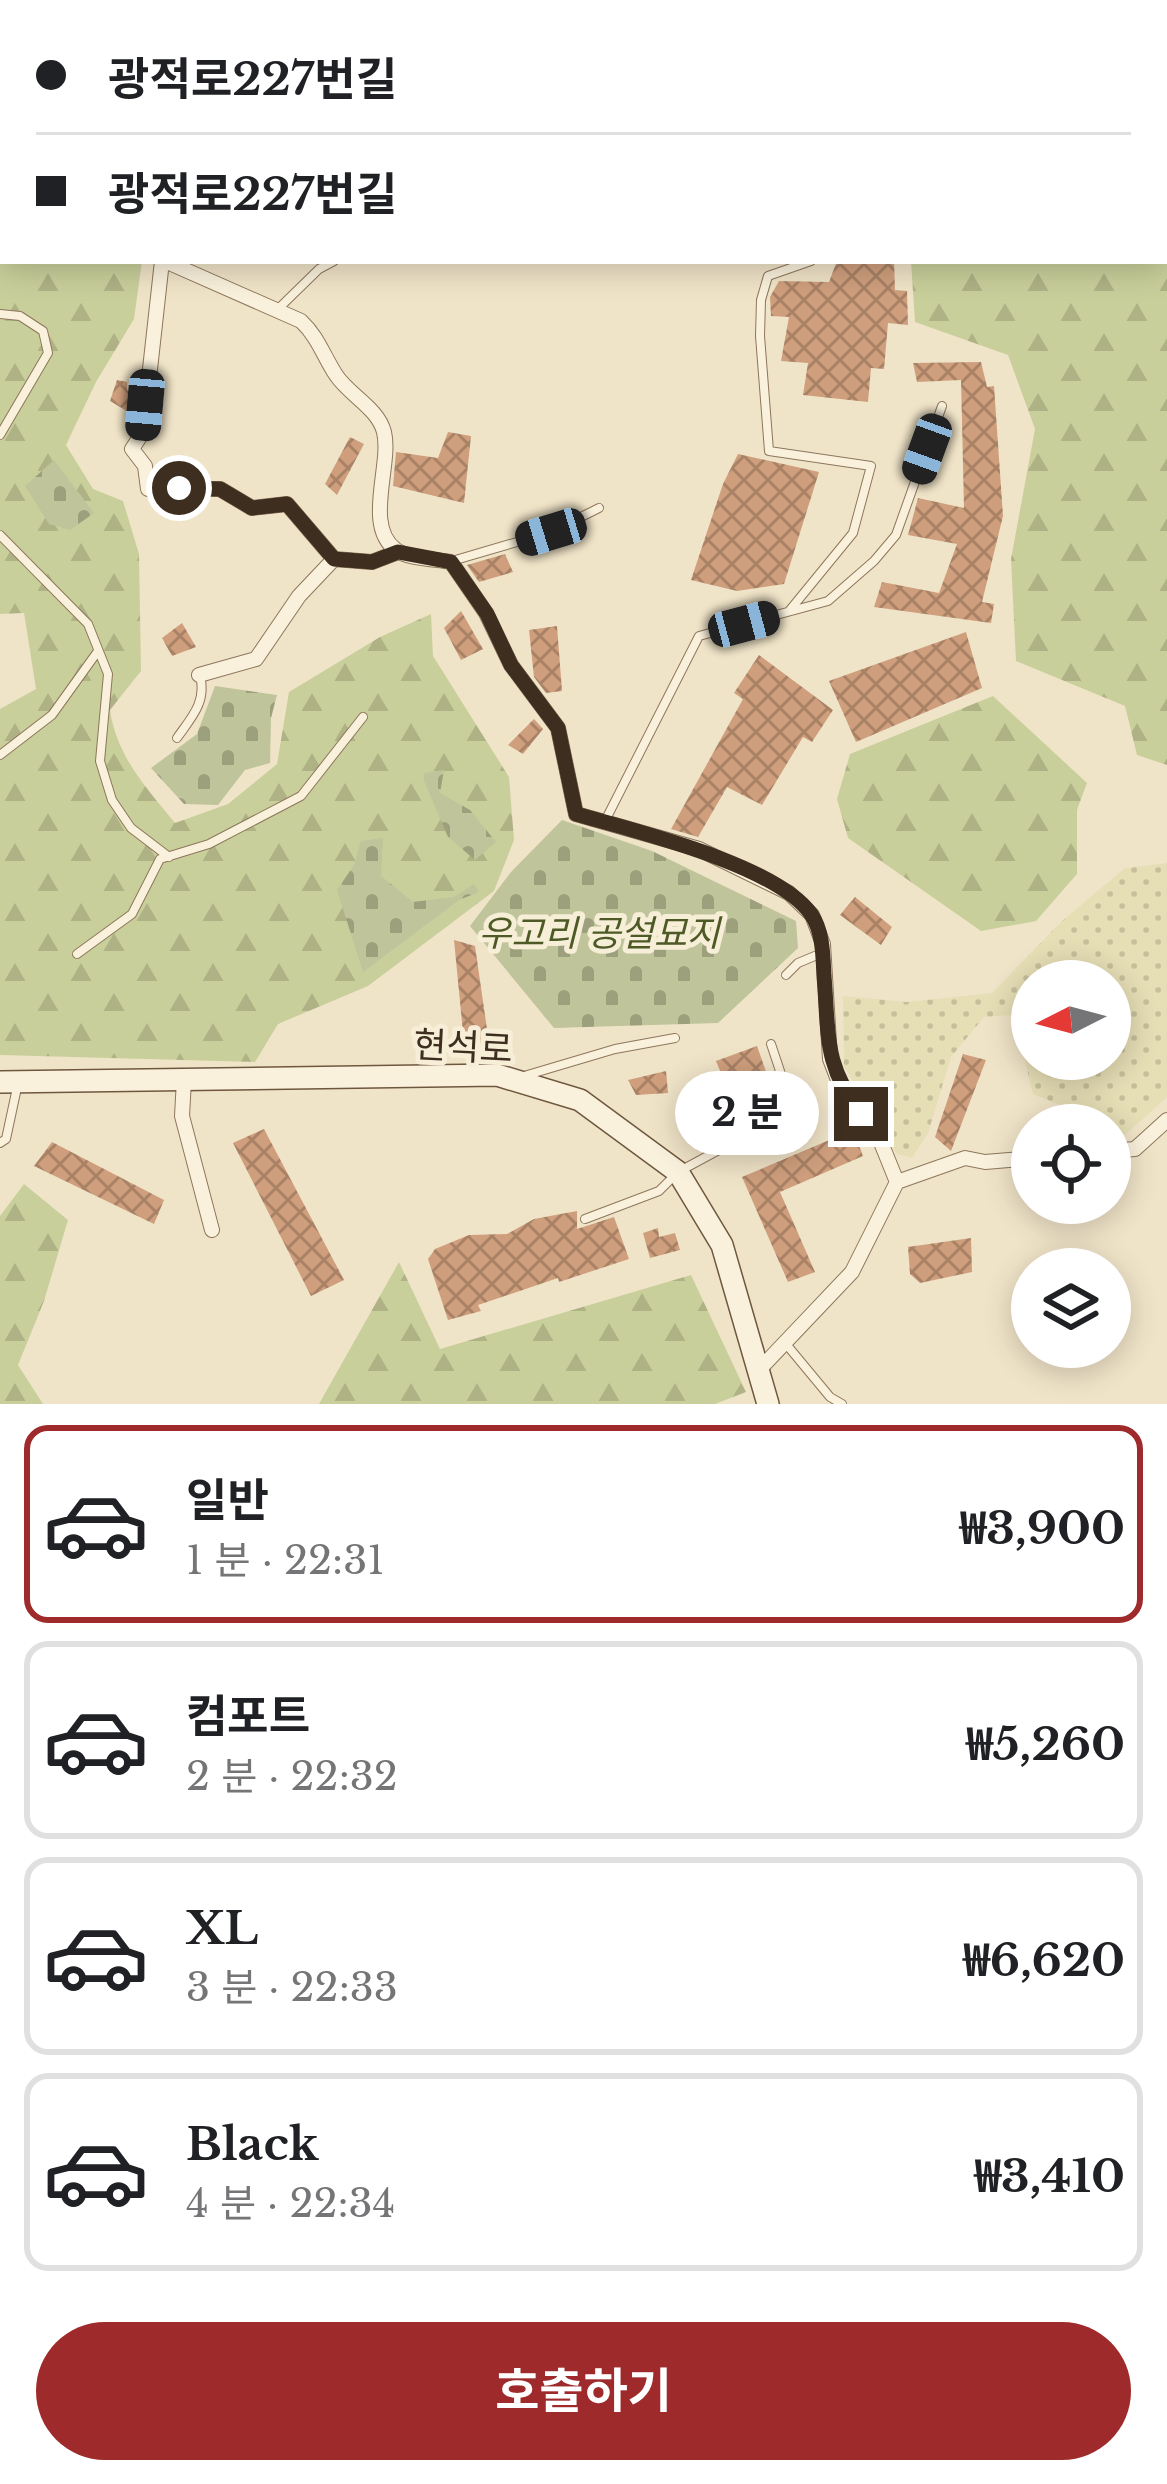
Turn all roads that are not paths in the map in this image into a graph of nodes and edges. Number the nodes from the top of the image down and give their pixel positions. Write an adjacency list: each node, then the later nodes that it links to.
1 (163, 264): 12 (street)
2 (170, 264): 5 (street)
3 (328, 264): 5 (lane)
4 (802, 264): 14 (lane)
5 (277, 310): 11 (street)
6 (0, 314): 8 (lane)
7 (942, 406): 14 (lane)
8 (0, 435)
9 (599, 508): 13 (lane)
10 (0, 536): 15 (lane)
11 (398, 552): 12 (street); 13 (street)
12 (334, 559): 16 (street)
13 (451, 562): 20 (street)
14 (789, 611): 20 (lane)
15 (98, 651): 19 (lane); 21 (lane)
16 (199, 675): 18 (lane)
17 (363, 717): 21 (lane)
18 (176, 738)
19 (0, 754)
20 (604, 822): 22 (street)
21 (169, 856): 23 (lane)
22 (823, 952): 24 (lane); 35 (street)
23 (77, 955)
24 (786, 975)
25 (675, 1038): 27 (lane)
26 (771, 1043): 34 (lane)
27 (511, 1079): 28 (street, 현석로); 34 (street, 현석로)
28 (184, 1080): 29 (street, 현석로); 37 (street)
29 (9, 1082): 31 (lane)
30 (1167, 1120): 32 (street)
31 (0, 1143)
32 (1131, 1148)
33 (1011, 1160): 35 (street)
34 (678, 1172): 36 (lane); 39 (street, 현석로)
35 (897, 1182): 38 (street)
36 (585, 1219)
37 (212, 1230)
38 (785, 1343): 39 (street); 41 (lane)
39 (758, 1371): 40 (street, 현석로)
40 (767, 1404)
41 (842, 1404)

